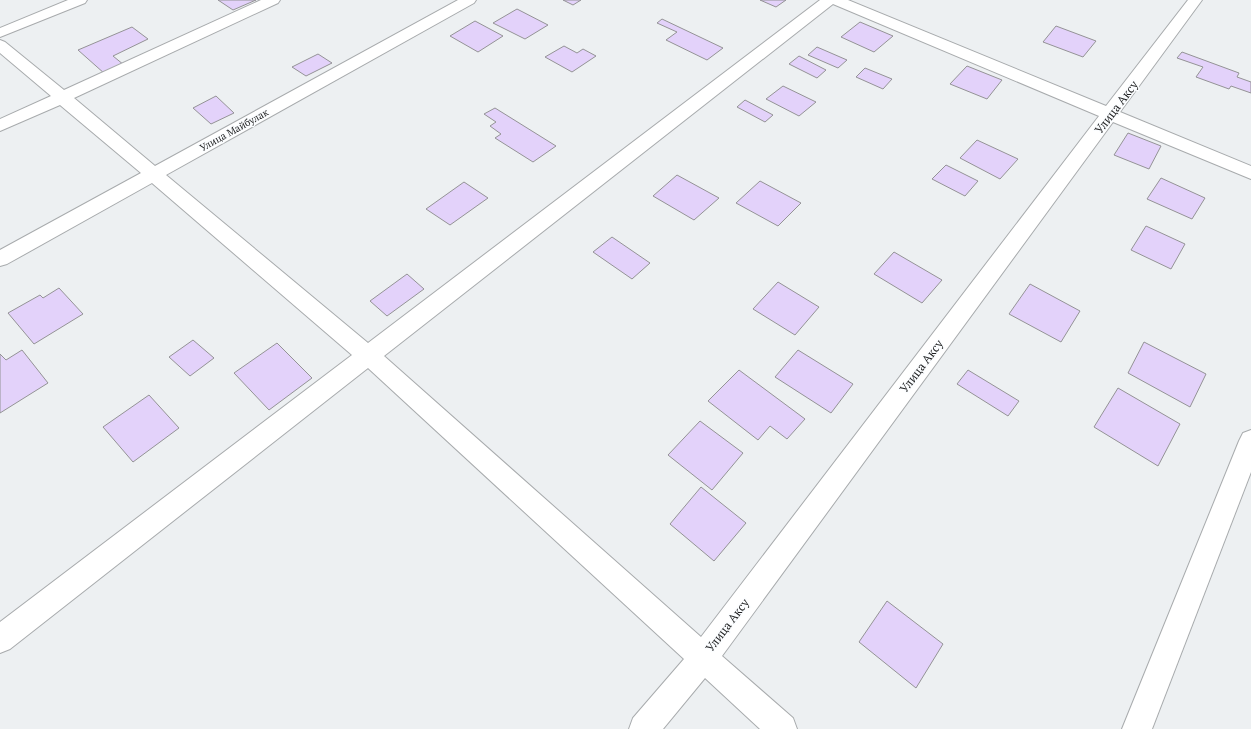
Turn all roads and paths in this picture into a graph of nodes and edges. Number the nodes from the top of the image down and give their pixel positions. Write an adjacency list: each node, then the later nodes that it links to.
1 (80, 0): 7 (street)
2 (273, 0): 9 (street)
3 (469, 0): 13 (street, Улица Майбулак)
4 (829, 0): 15 (street)
5 (836, 0): 10 (street)
6 (1195, 0): 10 (street, Улица Аксу)
7 (0, 33)
8 (0, 45): 9 (street)
9 (62, 97): 11 (street); 13 (street)
10 (1109, 115): 12 (street); 18 (street, Улица Аксу)
11 (0, 126)
12 (1251, 173)
13 (154, 175): 14 (street, Улица Майбулак); 15 (street)
14 (0, 259)
15 (369, 356): 17 (street); 18 (street)
16 (1251, 441): 21 (street)
17 (0, 639)
18 (703, 658): 19 (street, Улица Аксу); 20 (street)
19 (644, 729)
20 (782, 729)
21 (1137, 729)

